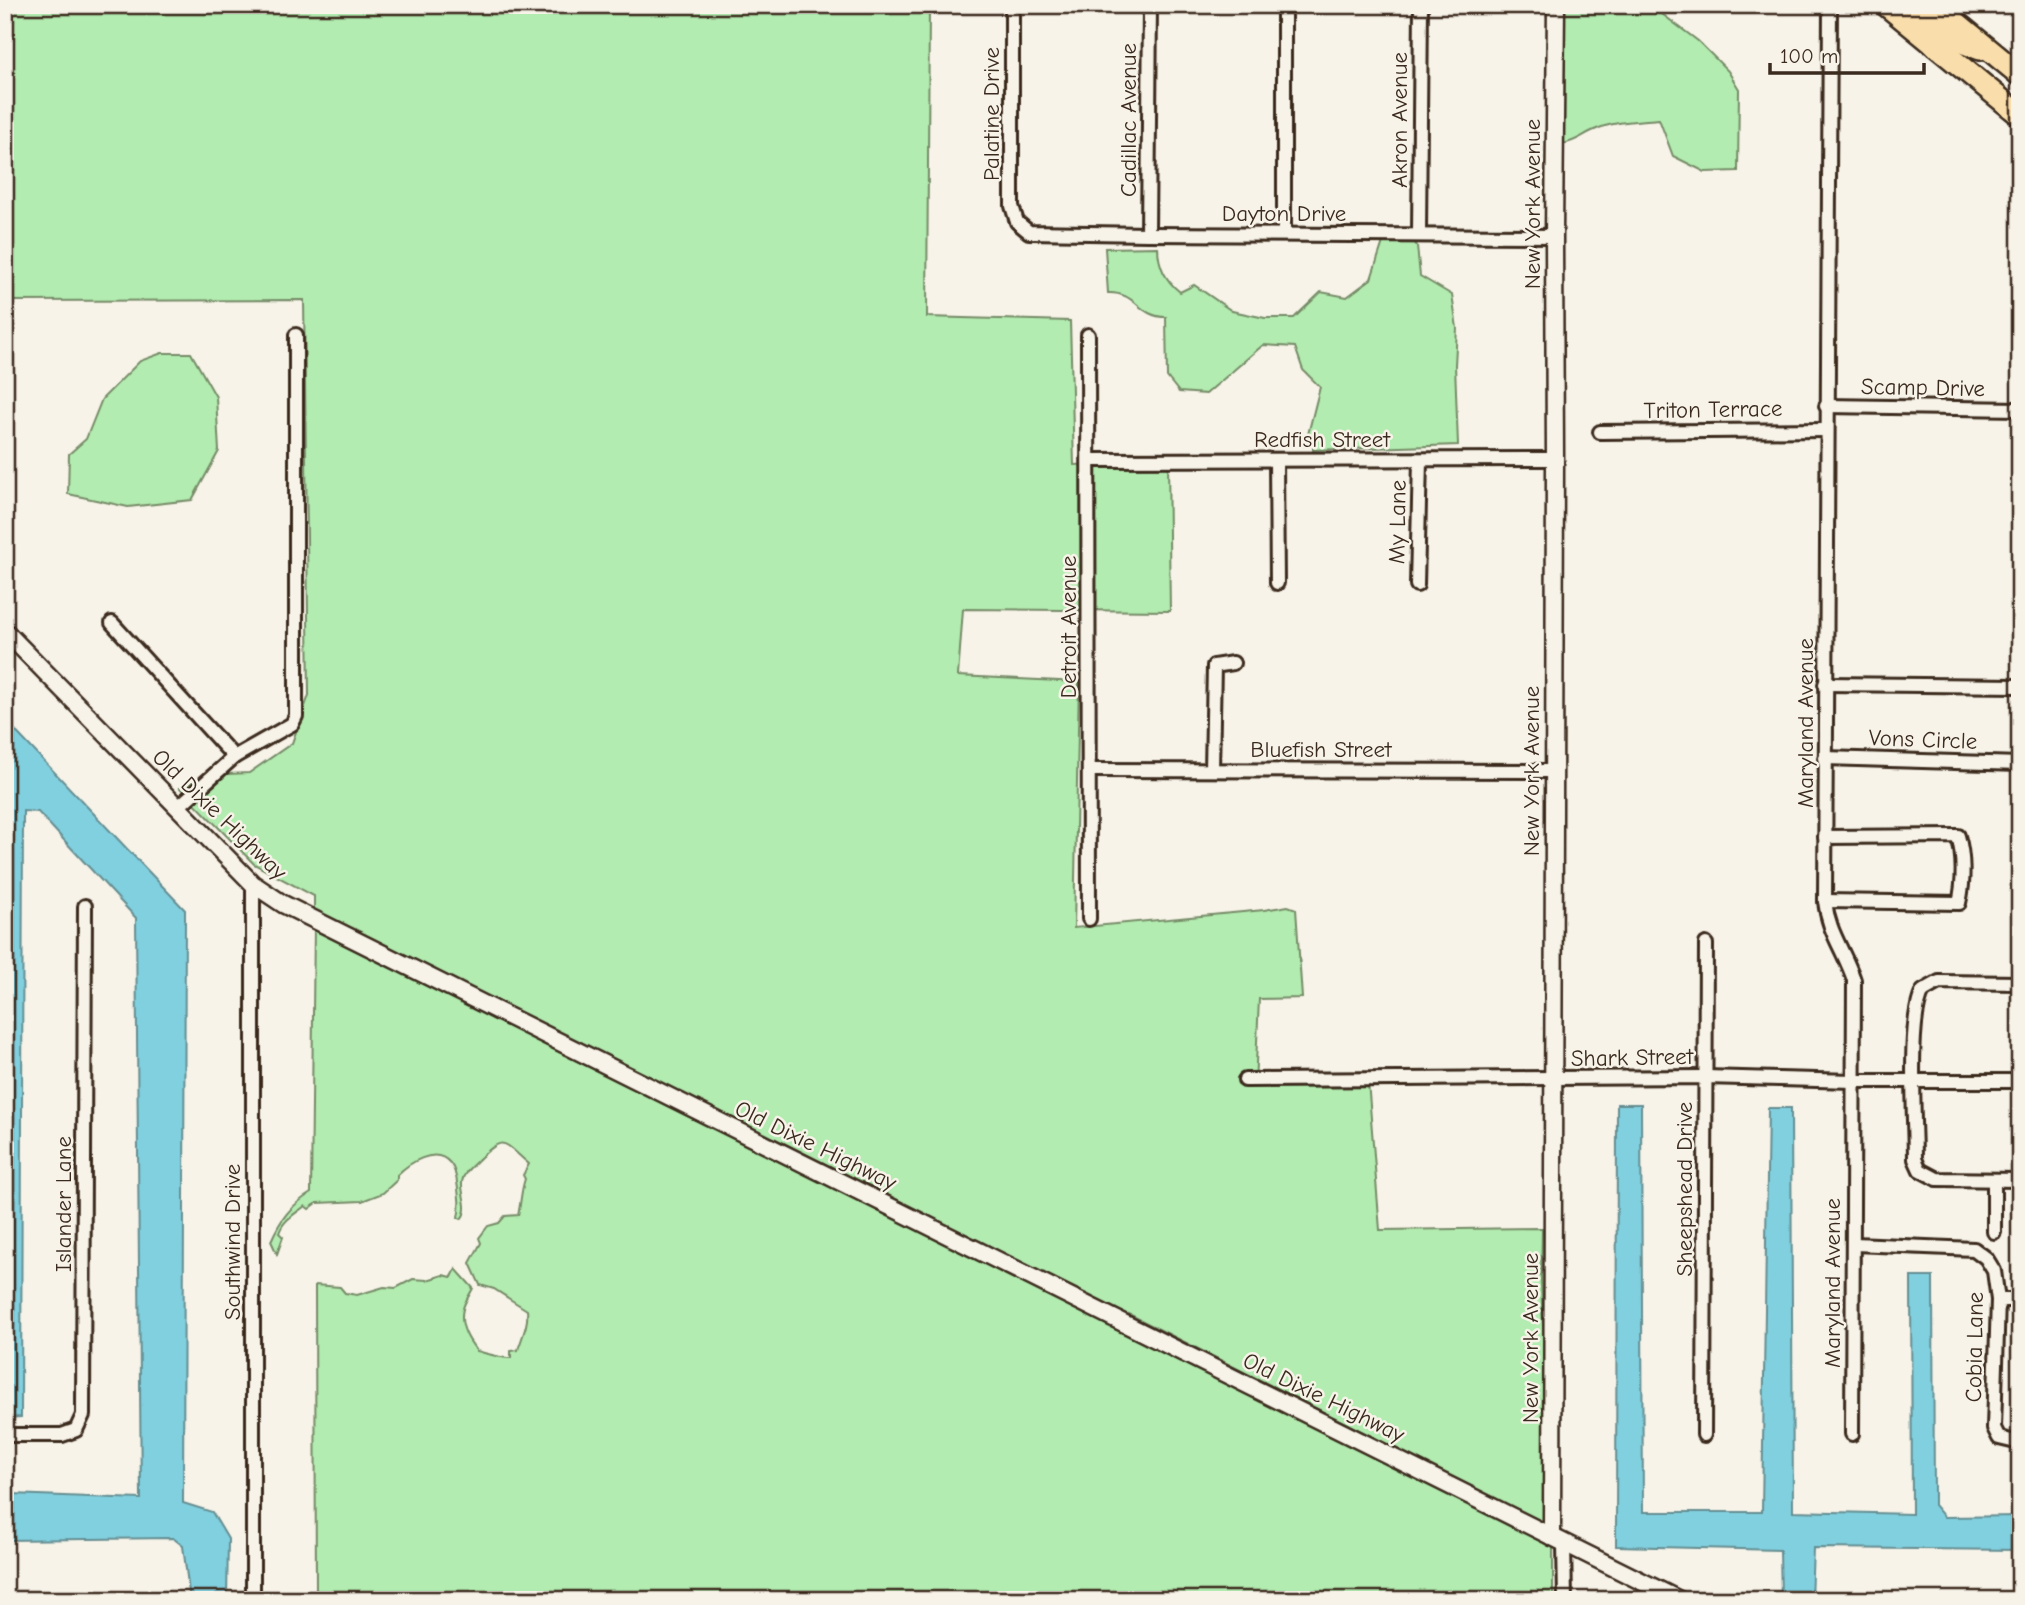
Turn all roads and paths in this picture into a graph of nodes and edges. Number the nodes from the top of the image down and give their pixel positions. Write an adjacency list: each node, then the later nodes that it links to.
1 (1012, 5): 13 (street, Palatine Drive)
2 (1150, 5): 15 (street, Cadillac Avenue)
3 (1284, 5): 14 (street)
4 (1421, 5): 16 (street, Akron Avenue)
5 (1556, 5): 17 (street, New York Avenue)
6 (1830, 5): 20 (street, Maryland Avenue)
7 (1886, 5): 12 (highway)
8 (1912, 5): 10 (highway)
9 (1935, 5): 10 (highway)
10 (1995, 54): 11 (highway)
11 (2020, 75)
12 (2020, 115)
13 (1017, 222): 15 (street, Dayton Drive)
14 (1284, 233): 15 (street, Dayton Drive); 16 (street, Dayton Drive)
15 (1148, 234)
16 (1419, 234): 17 (street, Dayton Drive)
17 (1554, 236): 24 (street, New York Avenue)
18 (296, 335): 35 (street)
19 (1088, 335): 25 (street, Detroit Avenue)
20 (1826, 406): 21 (street, Scamp Drive); 22 (street, Maryland Avenue)
21 (2020, 409)
22 (1827, 429): 23 (street, Triton Terrace); 33 (street, Maryland Avenue)
23 (1600, 432)
24 (1555, 459): 27 (street, Redfish Street); 40 (street, New York Avenue)
25 (1089, 460): 26 (street, Redfish Street); 38 (street, Detroit Avenue)
26 (1276, 460): 27 (street, Redfish Street); 28 (street)
27 (1420, 460): 29 (street, My Lane)
28 (1277, 583)
29 (1417, 585)
30 (112, 623): 35 (street)
31 (5, 631): 41 (street, Old Dixie Highway)
32 (1233, 663): 39 (street)
33 (1825, 684): 34 (street); 36 (street, Maryland Avenue)
34 (2020, 686)
35 (234, 757): 41 (street)
36 (1825, 758): 37 (street, Vons Circle); 42 (street, Maryland Avenue)
37 (2020, 764)
38 (1089, 770): 39 (street, Bluefish Street); 46 (street, Detroit Avenue)
39 (1212, 771): 40 (street, Bluefish Street)
40 (1554, 771): 50 (street, New York Avenue)
41 (177, 808): 43 (street, Old Dixie Highway)
42 (1825, 837): 44 (street, Maryland Avenue); 44 (street)
43 (253, 884): 65 (street, Old Dixie Highway); 66 (street, Southwind Drive)
44 (1825, 901): 52 (street, Maryland Avenue)
45 (85, 906): 62 (street, Islander Lane)
46 (1089, 919)
47 (1706, 944): 49 (street, Sheepshead Drive)
48 (2020, 982): 53 (street)
49 (1705, 1077): 50 (street, Shark Street); 52 (street, Shark Street); 63 (street, Sheepshead Drive)
50 (1554, 1079): 51 (street, Shark Street); 65 (street, New York Avenue)
51 (1245, 1080)
52 (1854, 1081): 53 (street, Shark Street); 58 (street, Maryland Avenue)
53 (1914, 1081): 54 (street, Shark Street); 55 (street)
54 (2020, 1081)
55 (1994, 1180): 56 (street); 57 (street)
56 (2020, 1180)
57 (1994, 1233)
58 (1854, 1244): 59 (street, Cobia Lane); 61 (street, Maryland Avenue)
59 (1998, 1300): 60 (street); 64 (street, Cobia Lane)
60 (2020, 1300)
61 (1852, 1434)
62 (5, 1435)
63 (1704, 1435)
64 (2020, 1443)
65 (1558, 1541): 67 (street, New York Avenue); 68 (street, Old Dixie Highway)
66 (253, 1600)
67 (1565, 1600)
68 (1679, 1600)

